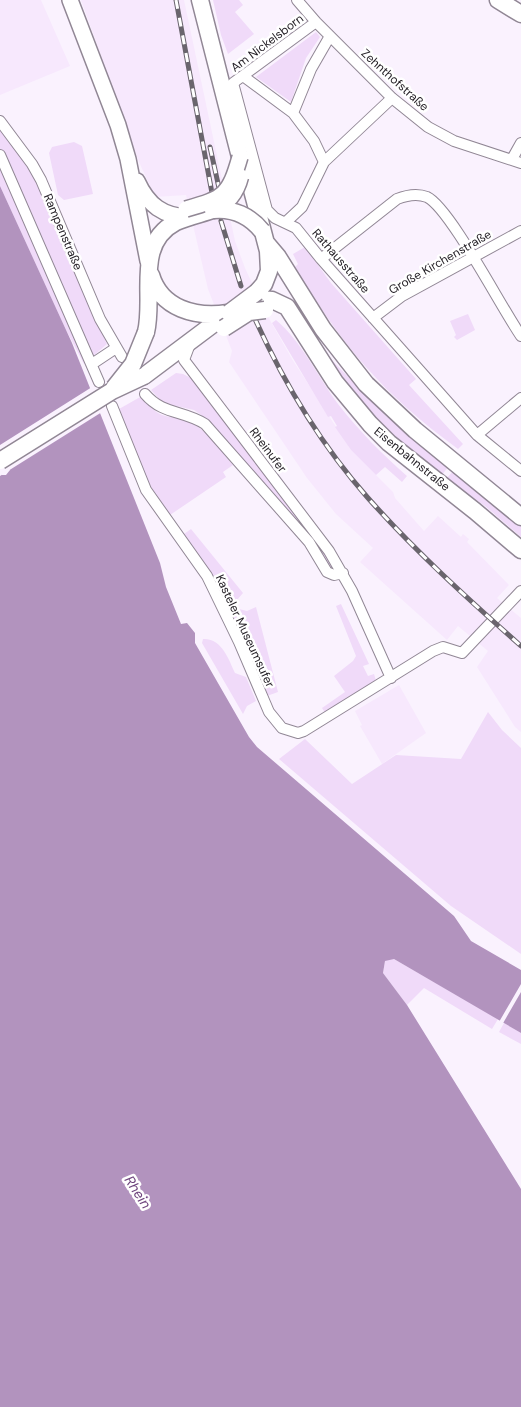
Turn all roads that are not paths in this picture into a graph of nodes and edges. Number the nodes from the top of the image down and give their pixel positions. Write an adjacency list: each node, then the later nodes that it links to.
1 (200, 0): 15 (main road)
2 (498, 0): 5 (main road)
3 (303, 2): 6 (street, Zehnthofstraße)
4 (72, 4): 16 (main road)
5 (521, 14)
6 (316, 22): 7 (street, Zehnthofstraße); 8 (street, Am Nickelsborn)
7 (330, 36): 10 (street, Zehnthofstraße); 11 (street)
8 (242, 76): 9 (street, Am Nickelsborn); 11 (street)
9 (233, 84): 21 (street, Rathausstraße)
10 (392, 98): 17 (street, Zehnthofstraße); 18 (street)
11 (293, 113): 18 (street)
12 (0, 121): 35 (street, Rampenstraße)
13 (521, 143): 17 (street)
14 (0, 155): 35 (street, Kasteler Museumsufer)
15 (240, 157): 19 (main road, bridge); 20 (main road, bridge); 23 (main road, bridge)
16 (128, 159): 20 (main road); 26 (main road); 28 (main road)
17 (517, 161)
18 (324, 164): 21 (street)
19 (213, 210): 20 (main road); 23 (main road, bridge)
20 (189, 215): 26 (main road)
21 (286, 222): 25 (street, Rathausstraße)
22 (521, 231): 24 (street, Große Kirchenstraße)
23 (269, 252): 27 (main road); 42 (main road, Eisenbahnstraße)
24 (473, 257): 25 (street); 30 (street, Große Kirchenstraße); 32 (street)
25 (321, 259): 30 (street, Rathausstraße)
26 (149, 266): 28 (main road); 31 (main road)
27 (258, 300): 31 (main road, bridge); 43 (main road, Eisenbahnstraße)
28 (149, 302): 36 (main road, bridge)
29 (521, 315): 32 (street)
30 (373, 318): 39 (street, Rathausstraße)
31 (223, 319): 34 (main road); 34 (main road)
32 (510, 321): 33 (street)
33 (521, 336)
34 (176, 361): 36 (main road, bridge); 44 (street, Rheinufer)
35 (92, 364): 36 (street, Kasteler Museumsufer)
36 (107, 393): 40 (main road, bridge); 46 (street, Kasteler Museumsufer)
37 (145, 394): 44 (street)
38 (521, 398): 39 (street)
39 (477, 434): 41 (street, Rathausstraße)
40 (0, 461)
41 (521, 471)
42 (521, 517)
43 (521, 550)
44 (343, 572): 46 (street, Rheinufer)
45 (521, 591): 46 (street)
46 (391, 678)

